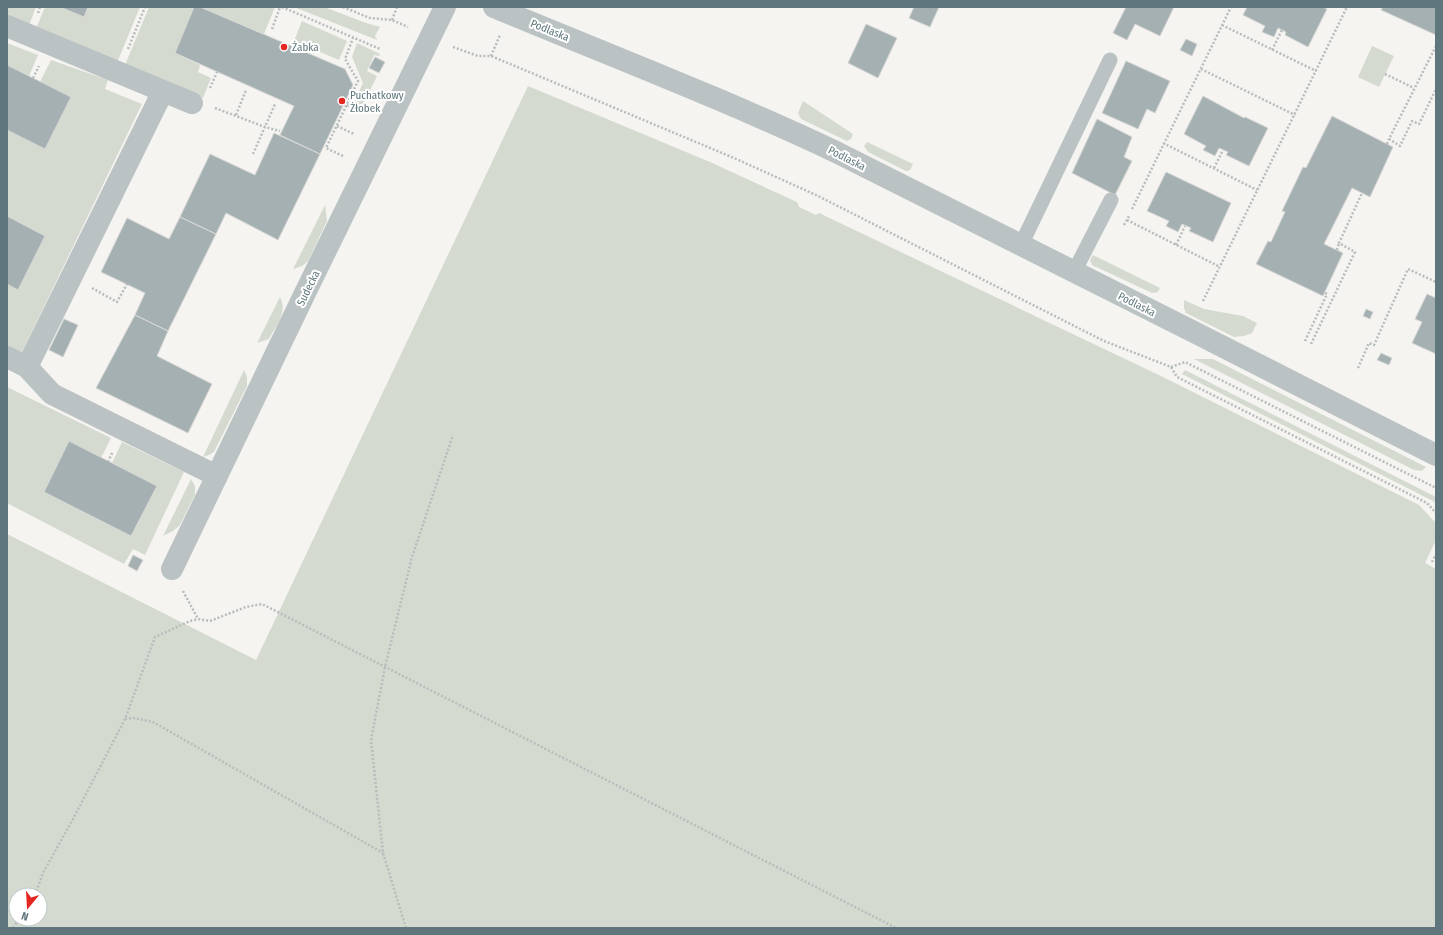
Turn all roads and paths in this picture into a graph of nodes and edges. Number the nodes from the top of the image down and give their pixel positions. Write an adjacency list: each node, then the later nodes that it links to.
1 (145, 7): 22 (path)
2 (281, 7): 12 (path); 15 (path)
3 (343, 7): 9 (path)
4 (397, 7): 9 (path)
5 (445, 7): 14 (street, Sudecka)
6 (494, 7): 52 (street, Podlaska)
7 (1231, 7): 10 (path)
8 (1347, 7): 21 (path)
9 (392, 20): 14 (path)
10 (1222, 25): 18 (path); 20 (path)
11 (7, 26): 22 (street)
12 (272, 28)
13 (1282, 30): 18 (path)
14 (431, 37): 66 (path); 70 (street, Sudecka)
15 (353, 38): 17 (path); 30 (path)
16 (1436, 46): 24 (path)
17 (380, 49)
18 (1272, 50): 21 (path)
19 (1110, 60): 52 (lane)
20 (1201, 69): 32 (path); 39 (path)
21 (1316, 71): 32 (path)
22 (118, 72): 27 (street)
23 (1385, 74): 24 (path)
24 (1414, 88): 38 (path)
25 (1436, 89): 38 (path)
26 (246, 90): 33 (path)
27 (163, 91): 28 (street); 57 (street)
28 (192, 103): 33 (path)
29 (275, 104): 35 (path)
30 (347, 105): 31 (path); 34 (path)
31 (364, 112)
32 (1295, 114): 45 (path)
33 (236, 115): 35 (path)
34 (337, 126): 37 (path); 43 (path)
35 (265, 127): 36 (path); 42 (path)
36 (280, 130)
37 (354, 134)
38 (1389, 139): 40 (path)
39 (1163, 144): 44 (path); 48 (path)
40 (1387, 144)
41 (1223, 150): 44 (path)
42 (253, 154)
43 (343, 156)
44 (1214, 168): 45 (path)
45 (1257, 190): 55 (path)
46 (1362, 193): 51 (path)
47 (1111, 200): 56 (lane)
48 (1127, 220): 50 (path); 53 (path)
49 (1185, 226): 53 (path)
50 (1121, 231)
51 (1339, 243): 54 (path); 63 (path)
52 (1021, 245): 56 (street, Podlaska)
53 (1176, 245): 55 (path)
54 (1336, 250)
55 (1220, 267): 61 (path)
56 (1074, 272): 69 (street, Podlaska)
57 (70, 277): 59 (path); 65 (street)
58 (1436, 282): 67 (path)
59 (127, 284)
60 (1324, 292): 62 (path)
61 (1203, 301)
62 (1305, 341)
63 (1310, 344)
64 (7, 357): 65 (street)
65 (27, 367): 70 (street)
66 (1171, 367): 71 (path); 72 (path)
67 (1358, 368)
68 (453, 434): 77 (path)
69 (1436, 455)
70 (217, 476): 75 (street, Sudecka)
71 (1436, 488)
72 (1436, 513)
73 (1436, 554): 74 (path)
74 (1432, 562)
75 (172, 569): 76 (path)
76 (198, 619): 77 (path); 78 (path)
77 (385, 667): 79 (path); 82 (path)
78 (125, 719): 79 (path); 80 (path)
79 (383, 853): 81 (path)
80 (38, 887)
81 (406, 928)
82 (896, 928)

